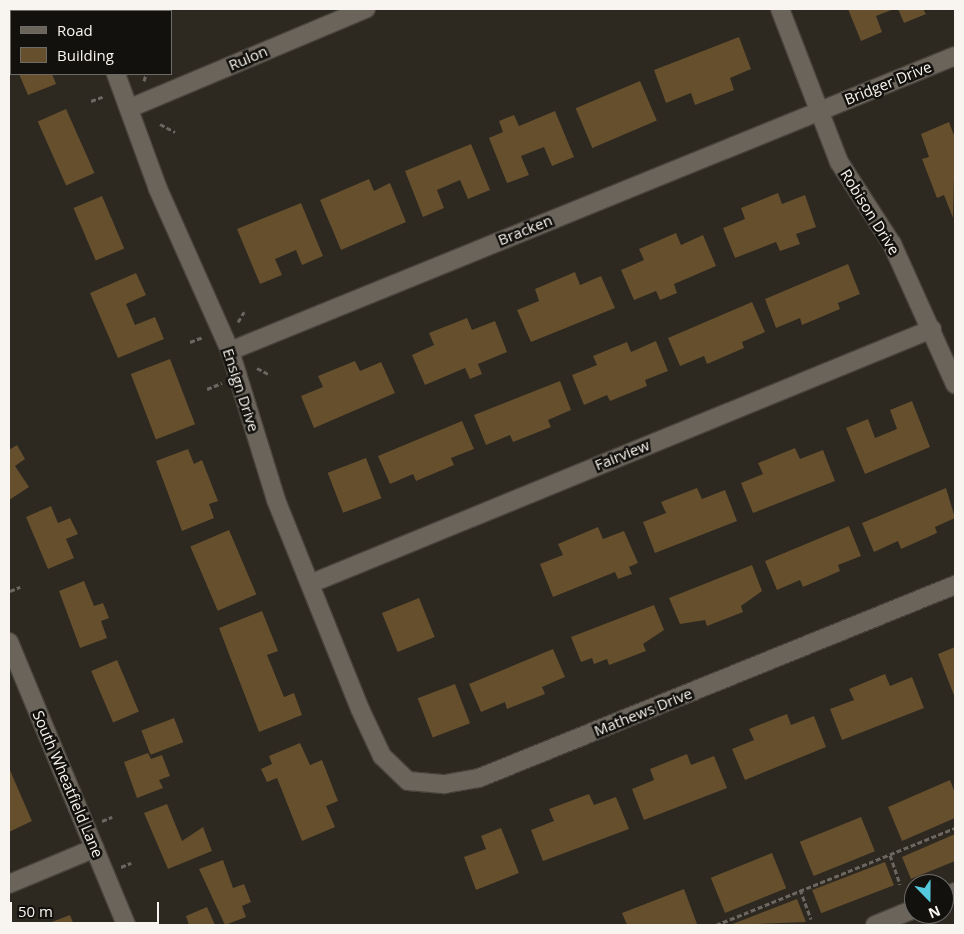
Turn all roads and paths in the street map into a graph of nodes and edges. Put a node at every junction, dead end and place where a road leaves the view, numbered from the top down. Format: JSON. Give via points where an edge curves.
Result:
{"nodes":[{"id":1,"x":366,"y":9,"type":"edge"},
{"id":2,"x":780,"y":9,"type":"edge"},
{"id":3,"x":955,"y":56,"type":"edge"},
{"id":4,"x":116,"y":75,"type":"edge"},
{"id":5,"x":146,"y":75,"type":"edge"},
{"id":6,"x":144,"y":81,"type":"dead end"},
{"id":7,"x":106,"y":96,"type":"dead end"},
{"id":8,"x":91,"y":102,"type":"dead end"},
{"id":9,"x":130,"y":108,"type":"junction"},
{"id":10,"x":821,"y":110,"type":"junction"},
{"id":11,"x":160,"y":124,"type":"dead end"},
{"id":12,"x":175,"y":132,"type":"dead end"},
{"id":13,"x":244,"y":312,"type":"dead end"},
{"id":14,"x":237,"y":323,"type":"dead end"},
{"id":15,"x":932,"y":329,"type":"junction"},
{"id":16,"x":203,"y":337,"type":"dead end"},
{"id":17,"x":190,"y":342,"type":"dead end"},
{"id":18,"x":230,"y":351,"type":"junction"},
{"id":19,"x":257,"y":368,"type":"dead end"},
{"id":20,"x":270,"y":375,"type":"dead end"},
{"id":21,"x":222,"y":382,"type":"dead end"},
{"id":22,"x":955,"y":384,"type":"edge"},
{"id":23,"x":207,"y":388,"type":"dead end"},
{"id":24,"x":312,"y":583,"type":"junction"},
{"id":25,"x":955,"y":586,"type":"edge"},
{"id":26,"x":20,"y":587,"type":"dead end"},
{"id":27,"x":10,"y":591,"type":"edge"},
{"id":28,"x":9,"y":642,"type":"edge"},
{"id":29,"x":360,"y":708,"type":"joint"},
{"id":30,"x":112,"y":817,"type":"dead end"},
{"id":31,"x":102,"y":821,"type":"dead end"},
{"id":32,"x":955,"y":828,"type":"edge"},
{"id":33,"x":95,"y":848,"type":"junction"},
{"id":34,"x":890,"y":855,"type":"junction"},
{"id":35,"x":131,"y":862,"type":"dead end"},
{"id":36,"x":120,"y":867,"type":"dead end"},
{"id":37,"x":9,"y":884,"type":"edge"},
{"id":38,"x":900,"y":884,"type":"dead end"},
{"id":39,"x":800,"y":889,"type":"junction"},
{"id":40,"x":904,"y":913,"type":"edge"},
{"id":41,"x":811,"y":919,"type":"dead end"},
{"id":42,"x":126,"y":925,"type":"edge"},
{"id":43,"x":716,"y":925,"type":"edge"},
{"id":44,"x":875,"y":925,"type":"edge"}],
"edges":[{"from":1,"to":9,"type":"street","name":"Rulon"},
{"from":2,"to":10,"type":"street","name":"Robison Drive"},
{"from":3,"to":10,"type":"street","name":"Bridger Drive"},
{"from":4,"to":9,"type":"street","name":"Ensign Drive"},
{"from":5,"to":6,"type":"path"},
{"from":7,"to":8,"type":"path"},
{"from":9,"to":18,"type":"street","name":"Ensign Drive","via":[[162,198]]},
{"from":10,"to":15,"type":"street","name":"Robison Drive","via":[[838,162],[892,244]]},
{"from":10,"to":18,"type":"street","name":"Bracken"},
{"from":11,"to":12,"type":"path"},
{"from":13,"to":14,"type":"path"},
{"from":15,"to":22,"type":"street","name":"Robison Drive"},
{"from":15,"to":24,"type":"street","name":"Fairview"},
{"from":16,"to":17,"type":"path"},
{"from":18,"to":24,"type":"street","name":"Ensign Drive","via":[[276,500]]},
{"from":19,"to":20,"type":"path"},
{"from":21,"to":23,"type":"path"},
{"from":24,"to":29,"type":"street","name":"Ensign Drive"},
{"from":25,"to":29,"type":"street","name":"Mathews Drive","via":[[479,778],[445,784],[408,781],[382,756]]},
{"from":26,"to":27,"type":"path"},
{"from":28,"to":33,"type":"street","name":"South Wheatfield Lane"},
{"from":30,"to":31,"type":"path"},
{"from":32,"to":34,"type":"path"},
{"from":33,"to":37,"type":"street"},
{"from":33,"to":42,"type":"street","name":"South Wheatfield Lane"},
{"from":34,"to":38,"type":"path"},
{"from":34,"to":39,"type":"path"},
{"from":35,"to":36,"type":"path"},
{"from":39,"to":41,"type":"path"},
{"from":39,"to":43,"type":"path"},
{"from":40,"to":44,"type":"street"}]}
